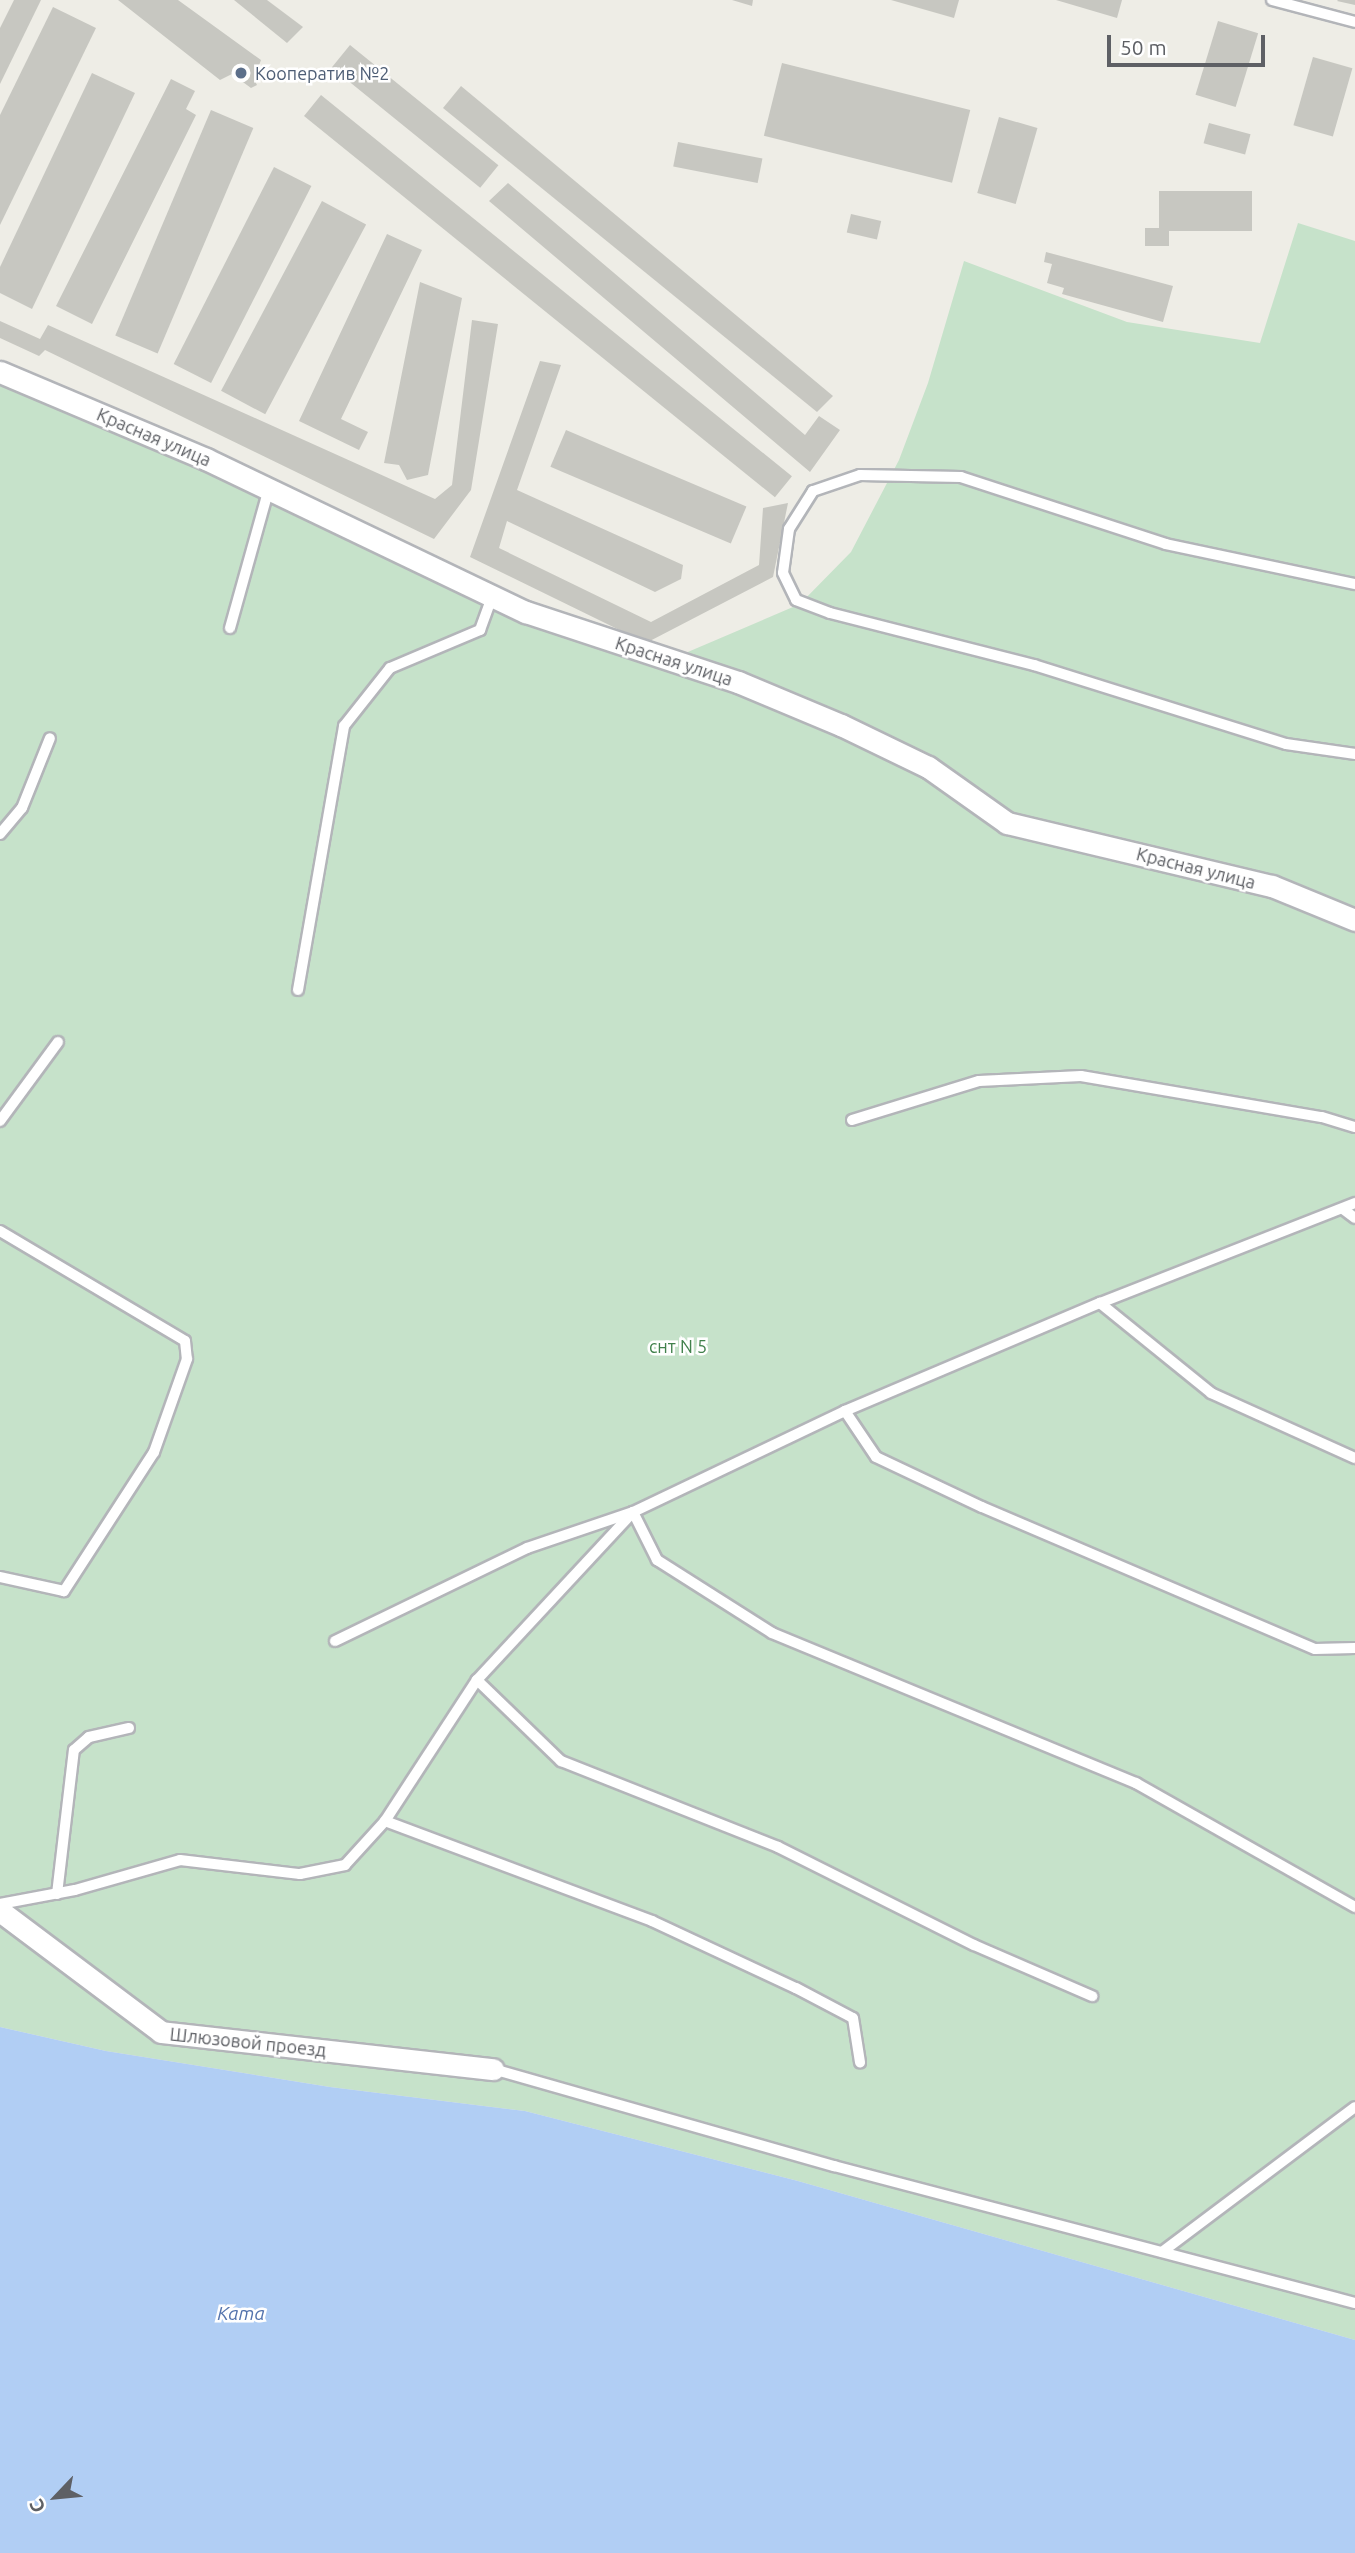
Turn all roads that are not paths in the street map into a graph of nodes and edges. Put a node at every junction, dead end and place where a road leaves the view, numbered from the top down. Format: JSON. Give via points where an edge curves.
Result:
{"nodes":[{"id":1,"x":1272,"y":0,"type":"edge"},
{"id":2,"x":1355,"y":22,"type":"edge"},
{"id":3,"x":0,"y":372,"type":"edge"},
{"id":4,"x":269,"y":488,"type":"junction"},
{"id":5,"x":1355,"y":584,"type":"edge"},
{"id":6,"x":494,"y":594,"type":"junction"},
{"id":7,"x":230,"y":628,"type":"dead end"},
{"id":8,"x":50,"y":738,"type":"dead end"},
{"id":9,"x":1355,"y":754,"type":"edge"},
{"id":10,"x":0,"y":834,"type":"edge"},
{"id":11,"x":1355,"y":919,"type":"edge"},
{"id":12,"x":298,"y":990,"type":"dead end"},
{"id":13,"x":58,"y":1042,"type":"dead end"},
{"id":14,"x":852,"y":1120,"type":"dead end"},
{"id":15,"x":0,"y":1121,"type":"edge"},
{"id":16,"x":1355,"y":1127,"type":"edge"},
{"id":17,"x":1355,"y":1203,"type":"edge"},
{"id":18,"x":1343,"y":1209,"type":"junction"},
{"id":19,"x":1355,"y":1218,"type":"edge"},
{"id":20,"x":0,"y":1231,"type":"edge"},
{"id":21,"x":1100,"y":1303,"type":"junction"},
{"id":22,"x":845,"y":1411,"type":"junction"},
{"id":23,"x":1355,"y":1458,"type":"edge"},
{"id":24,"x":633,"y":1512,"type":"junction"},
{"id":25,"x":0,"y":1577,"type":"edge"},
{"id":26,"x":335,"y":1641,"type":"dead end"},
{"id":27,"x":1355,"y":1648,"type":"edge"},
{"id":28,"x":477,"y":1680,"type":"junction"},
{"id":29,"x":129,"y":1728,"type":"dead end"},
{"id":30,"x":385,"y":1822,"type":"junction"},
{"id":31,"x":57,"y":1894,"type":"junction"},
{"id":32,"x":0,"y":1904,"type":"edge"},
{"id":33,"x":1355,"y":1907,"type":"edge"},
{"id":34,"x":0,"y":1911,"type":"edge"},
{"id":35,"x":1092,"y":1996,"type":"dead end"},
{"id":36,"x":860,"y":2062,"type":"dead end"},
{"id":37,"x":493,"y":2068,"type":"joint"},
{"id":38,"x":1355,"y":2107,"type":"edge"},
{"id":39,"x":1162,"y":2252,"type":"junction"},
{"id":40,"x":1355,"y":2303,"type":"edge"}],
"edges":[{"from":1,"to":2,"type":"lane"},
{"from":3,"to":4,"type":"street","name":"Красная улица"},
{"from":4,"to":6,"type":"street","name":"Красная улица"},
{"from":4,"to":7,"type":"lane"},
{"from":5,"to":9,"type":"lane","via":[[1166,544],[961,477],[936,476],[860,475],[813,491],[789,529],[783,573],[796,600],[830,613],[1034,665],[1286,744]]},
{"from":6,"to":11,"type":"street","name":"Красная улица","via":[[526,612],[738,682],[841,725],[928,767],[1007,823],[1272,886]]},
{"from":6,"to":12,"type":"lane","via":[[480,630],[390,668],[344,726]]},
{"from":8,"to":10,"type":"lane","via":[[22,808]]},
{"from":13,"to":15,"type":"lane"},
{"from":14,"to":16,"type":"lane","via":[[979,1081],[1081,1076],[1322,1116]]},
{"from":17,"to":18,"type":"lane"},
{"from":18,"to":19,"type":"lane"},
{"from":18,"to":21,"type":"lane"},
{"from":20,"to":25,"type":"lane","via":[[186,1341],[187,1359],[154,1452],[64,1591]]},
{"from":21,"to":22,"type":"lane"},
{"from":21,"to":23,"type":"lane","via":[[1211,1392]]},
{"from":22,"to":24,"type":"lane"},
{"from":22,"to":27,"type":"lane","via":[[876,1457],[970,1501],[1315,1649]]},
{"from":24,"to":26,"type":"lane","via":[[527,1548]]},
{"from":24,"to":28,"type":"lane"},
{"from":24,"to":33,"type":"lane","via":[[657,1560],[772,1633],[1136,1783]]},
{"from":28,"to":30,"type":"lane"},
{"from":28,"to":35,"type":"lane","via":[[561,1761],[778,1847],[974,1945]]},
{"from":29,"to":31,"type":"lane","via":[[89,1737],[74,1750]]},
{"from":30,"to":31,"type":"lane","via":[[345,1865],[312,1872],[180,1860]]},
{"from":30,"to":36,"type":"lane","via":[[652,1922],[796,1988],[853,2018]]},
{"from":31,"to":32,"type":"lane"},
{"from":34,"to":37,"type":"street","name":"Шлюзовой проезд","via":[[161,2032]]},
{"from":37,"to":39,"type":"lane","via":[[834,2166]]},
{"from":38,"to":39,"type":"lane"},
{"from":39,"to":40,"type":"lane"}]}
